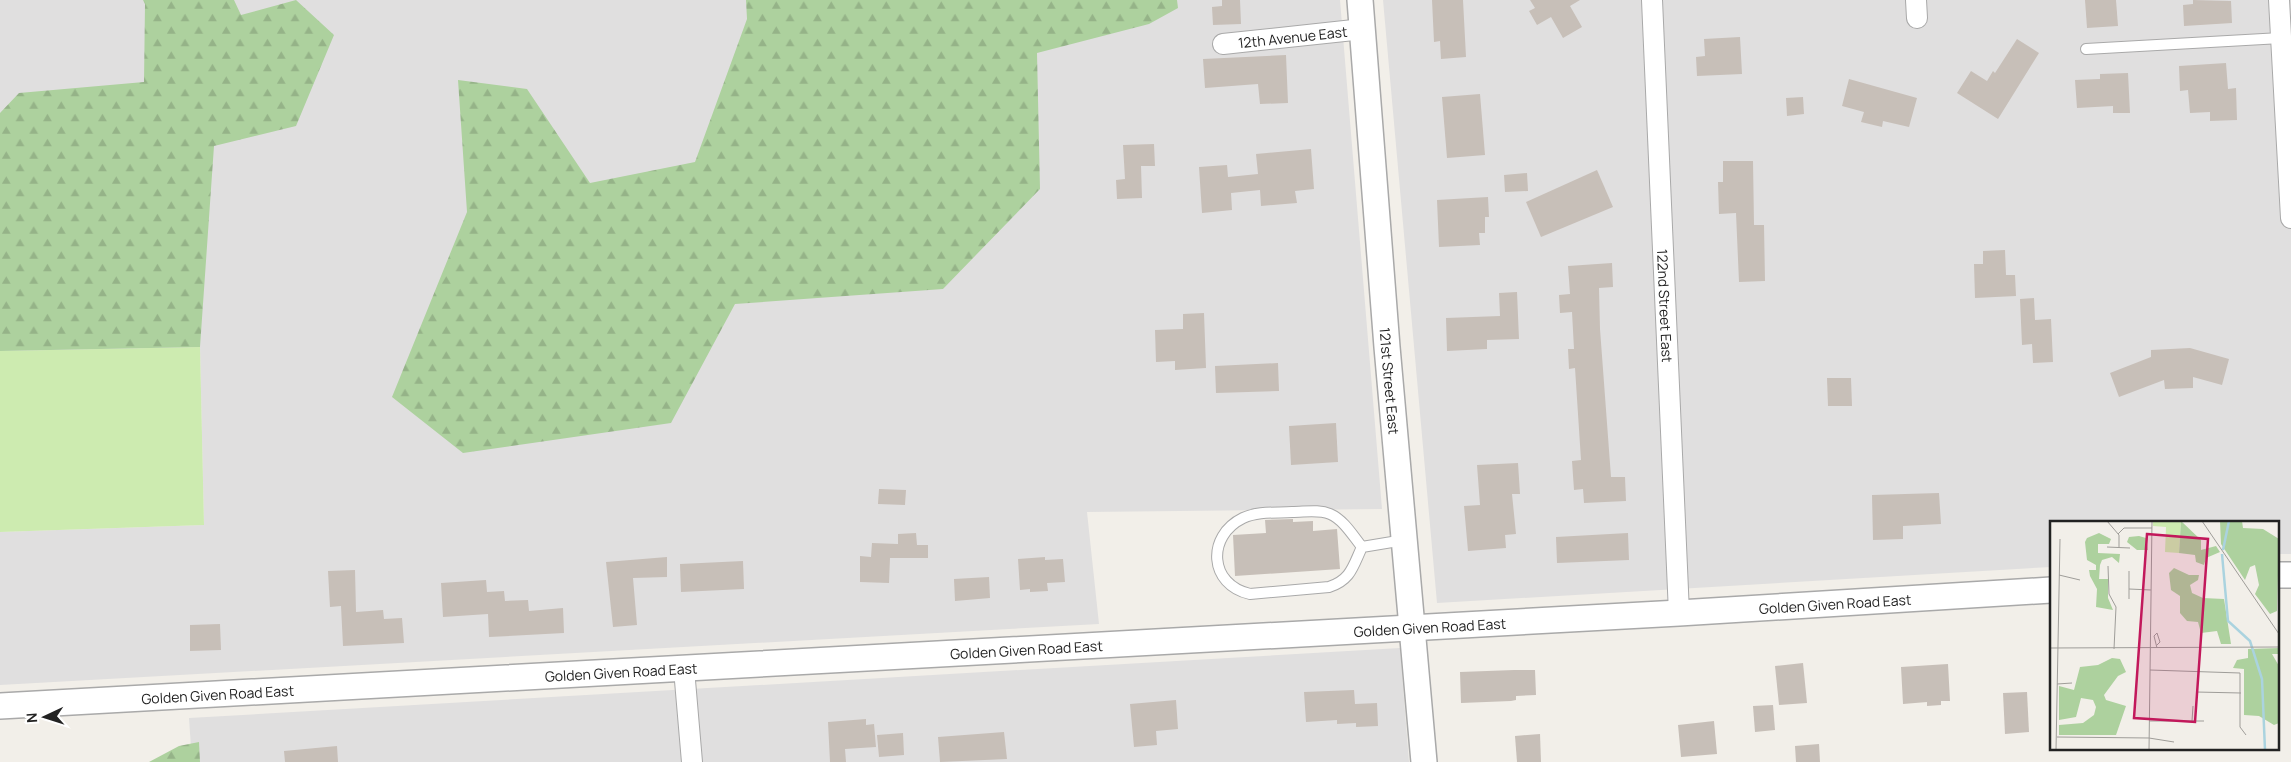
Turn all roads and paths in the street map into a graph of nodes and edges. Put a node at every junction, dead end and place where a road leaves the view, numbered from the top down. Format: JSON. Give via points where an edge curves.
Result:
{"nodes":[{"id":1,"x":1360,"y":0,"type":"edge"},
{"id":2,"x":1652,"y":0,"type":"edge"},
{"id":3,"x":2279,"y":0,"type":"edge"},
{"id":4,"x":1363,"y":29,"type":"junction"},
{"id":5,"x":2281,"y":38,"type":"junction"},
{"id":6,"x":1223,"y":44,"type":"dead end"},
{"id":7,"x":2086,"y":49,"type":"dead end"},
{"id":8,"x":2291,"y":218,"type":"edge"},
{"id":9,"x":1405,"y":540,"type":"junction"},
{"id":10,"x":1362,"y":547,"type":"junction"},
{"id":11,"x":2291,"y":575,"type":"edge"},
{"id":12,"x":2278,"y":576,"type":"edge"},
{"id":13,"x":2050,"y":590,"type":"edge"},
{"id":14,"x":1679,"y":613,"type":"junction"},
{"id":15,"x":1412,"y":627,"type":"junction"},
{"id":16,"x":684,"y":668,"type":"junction"},
{"id":17,"x":0,"y":706,"type":"edge"},
{"id":18,"x":692,"y":762,"type":"edge"},
{"id":19,"x":1424,"y":762,"type":"edge"}],
"edges":[{"from":1,"to":4,"type":"street","name":"121st Street East"},
{"from":2,"to":14,"type":"street","name":"122nd Street East"},
{"from":3,"to":5,"type":"street"},
{"from":4,"to":6,"type":"street","name":"12th Avenue East"},
{"from":4,"to":9,"type":"street","name":"121st Street East"},
{"from":5,"to":7,"type":"lane"},
{"from":5,"to":8,"type":"street"},
{"from":9,"to":10,"type":"lane"},
{"from":9,"to":15,"type":"street","name":"121st Street East"},
{"from":10,"to":10,"type":"lane","via":[[1342,583],[1250,594],[1239,591],[1225,580],[1217,553],[1220,539],[1230,526],[1244,518],[1257,514],[1310,511],[1332,514],[1343,522]]},
{"from":11,"to":12,"type":"street"},
{"from":13,"to":14,"type":"street","name":"Golden Given Road East"},
{"from":14,"to":15,"type":"street","name":"Golden Given Road East"},
{"from":15,"to":16,"type":"street","name":"Golden Given Road East"},
{"from":15,"to":19,"type":"street","name":"121st Street East"},
{"from":16,"to":17,"type":"street","name":"Golden Given Road East"},
{"from":16,"to":18,"type":"street"}]}
